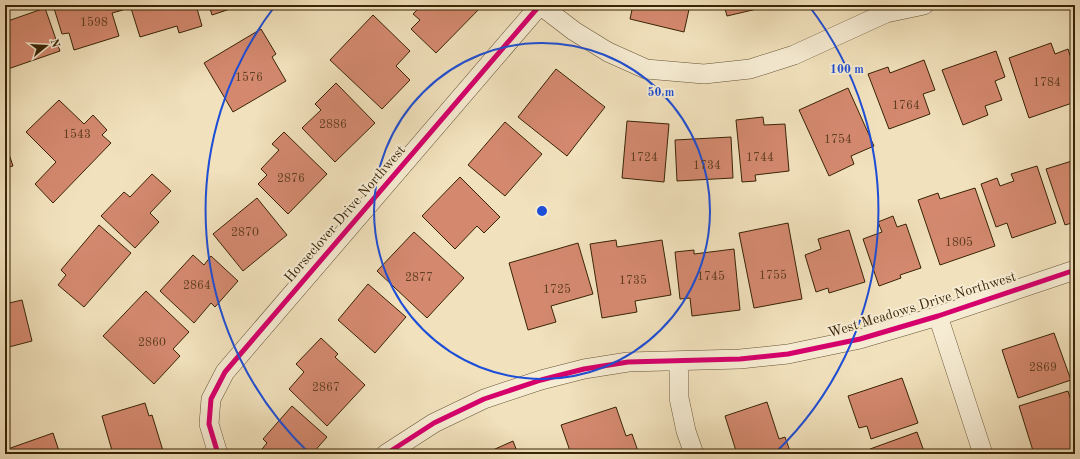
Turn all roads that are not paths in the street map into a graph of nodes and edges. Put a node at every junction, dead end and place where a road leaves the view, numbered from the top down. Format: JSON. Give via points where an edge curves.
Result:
{"nodes":[{"id":1,"x":540,"y":5,"type":"edge"},
{"id":2,"x":924,"y":5,"type":"edge"},
{"id":3,"x":1075,"y":270,"type":"edge"},
{"id":4,"x":938,"y":316,"type":"junction"},
{"id":5,"x":679,"y":361,"type":"junction"},
{"id":6,"x":218,"y":454,"type":"edge"},
{"id":7,"x":386,"y":454,"type":"edge"},
{"id":8,"x":694,"y":454,"type":"edge"},
{"id":9,"x":983,"y":454,"type":"edge"}],
"edges":[{"from":1,"to":2,"type":"street","via":[[574,31],[608,52],[646,69],[704,74],[750,69],[794,55],[886,13]]},
{"from":1,"to":6,"type":"street","name":"Horseclover Drive Northwest","via":[[225,372],[211,399],[209,418]]},
{"from":3,"to":4,"type":"street","name":"West Meadows Drive Northwest"},
{"from":4,"to":5,"type":"street","name":"West Meadows Drive Northwest","via":[[860,339],[788,354]]},
{"from":4,"to":9,"type":"street"},
{"from":5,"to":7,"type":"street","name":"West Meadows Drive Northwest","via":[[628,362],[584,369],[541,380],[484,399],[434,423]]},
{"from":5,"to":8,"type":"street","via":[[679,398],[686,432]]}]}
